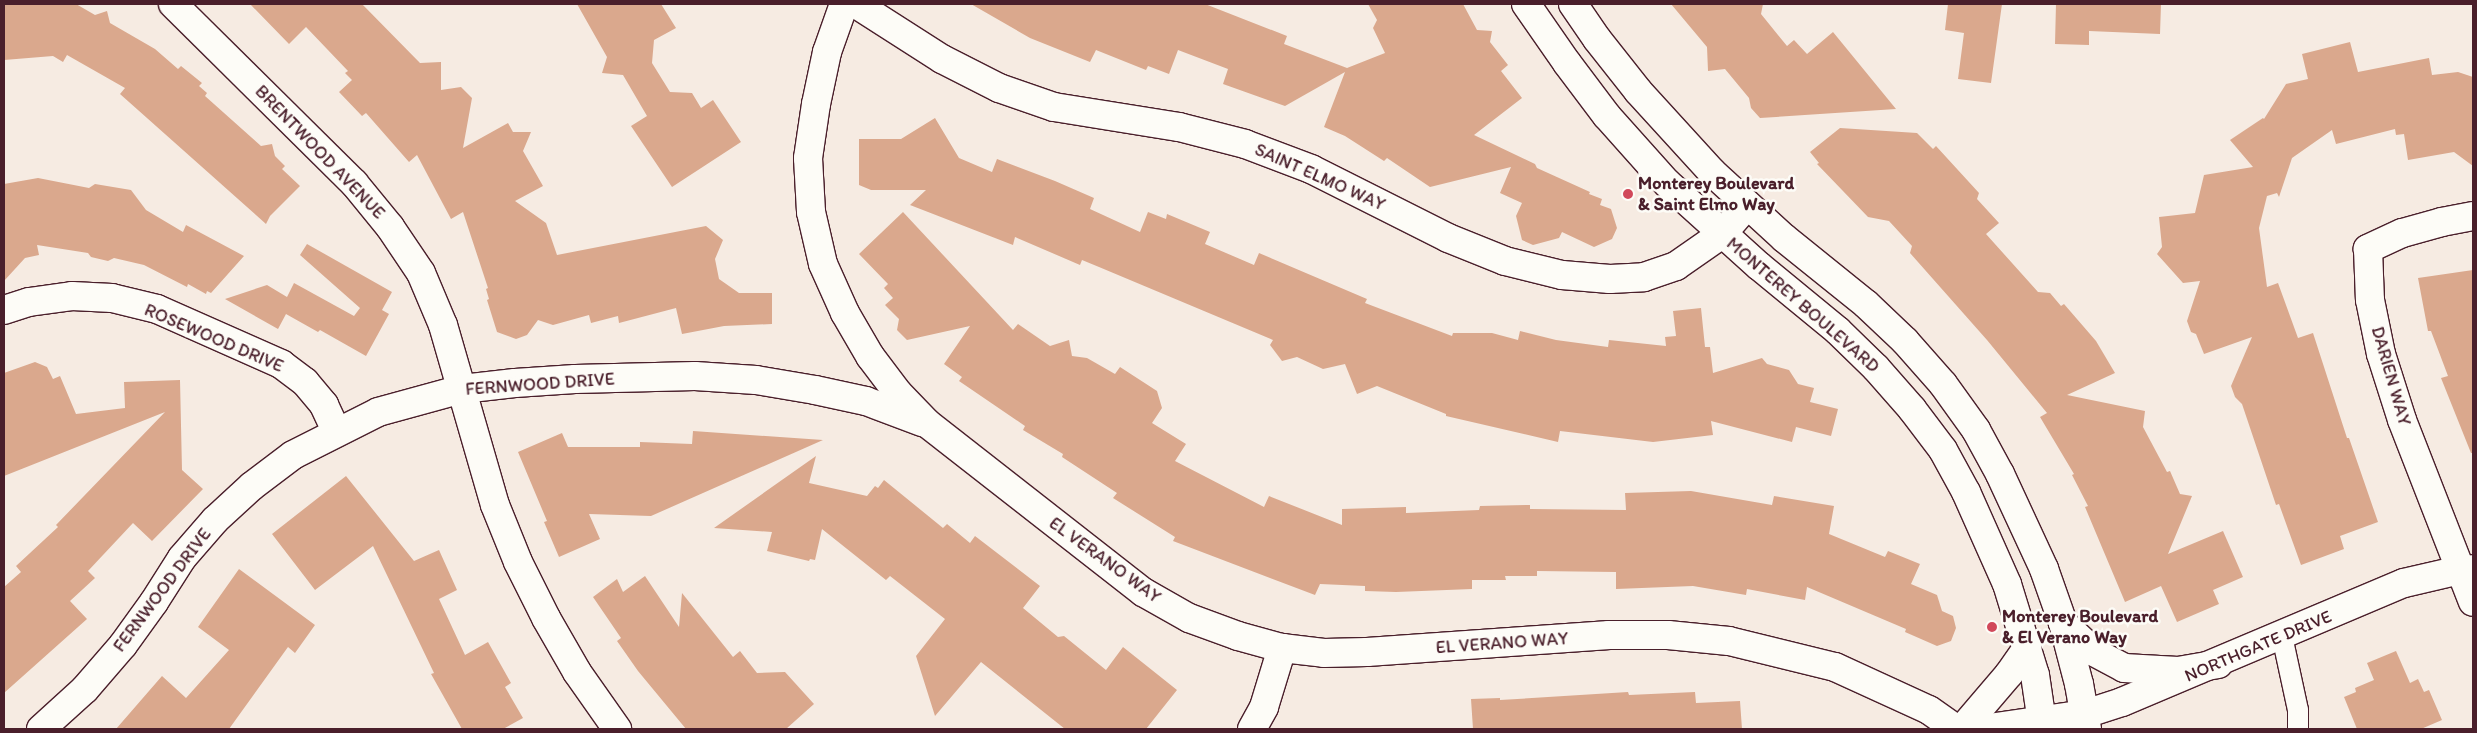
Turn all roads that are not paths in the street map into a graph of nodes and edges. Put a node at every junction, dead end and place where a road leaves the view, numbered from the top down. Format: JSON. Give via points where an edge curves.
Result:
{"nodes":[{"id":1,"x":173,"y":4,"type":"edge"},
{"id":2,"x":844,"y":4,"type":"edge"},
{"id":3,"x":856,"y":4,"type":"edge"},
{"id":4,"x":1526,"y":4,"type":"edge"},
{"id":5,"x":1573,"y":4,"type":"edge"},
{"id":6,"x":1747,"y":205,"type":"junction"},
{"id":7,"x":2473,"y":216,"type":"edge"},
{"id":8,"x":1722,"y":234,"type":"junction"},
{"id":9,"x":4,"y":310,"type":"edge"},
{"id":10,"x":462,"y":389,"type":"junction"},
{"id":11,"x":928,"y":424,"type":"junction"},
{"id":12,"x":336,"y":431,"type":"junction"},
{"id":13,"x":2466,"y":569,"type":"edge"},
{"id":14,"x":2473,"y":602,"type":"edge"},
{"id":15,"x":2063,"y":623,"type":"junction"},
{"id":16,"x":2282,"y":636,"type":"junction"},
{"id":17,"x":1282,"y":648,"type":"junction"},
{"id":18,"x":2027,"y":648,"type":"junction"},
{"id":19,"x":2218,"y":664,"type":"junction"},
{"id":20,"x":2086,"y":721,"type":"edge"},
{"id":21,"x":2043,"y":724,"type":"edge"},
{"id":22,"x":41,"y":729,"type":"edge"},
{"id":23,"x":617,"y":729,"type":"edge"},
{"id":24,"x":1252,"y":729,"type":"edge"},
{"id":25,"x":1956,"y":729,"type":"edge"},
{"id":26,"x":1962,"y":729,"type":"edge"},
{"id":27,"x":1982,"y":729,"type":"edge"},
{"id":28,"x":2298,"y":729,"type":"edge"}],
"edges":[{"from":1,"to":10,"type":"street","name":"BRENTWOOD AVENUE","via":[[354,183],[390,227],[420,273],[444,325]]},
{"from":2,"to":11,"type":"street","name":"EL VERANO WAY","via":[[827,52],[816,104],[808,158],[811,212],[823,264],[845,313],[870,356],[898,393]]},
{"from":3,"to":8,"type":"street","name":"SAINT ELMO WAY","via":[[942,59],[999,88],[1054,107],[1179,127],[1244,144],[1311,169],[1448,238],[1505,261],[1562,275],[1610,279],[1644,277],[1676,266]]},
{"from":4,"to":8,"type":"street","name":"MONTEREY BOULEVARD","via":[[1607,116],[1667,183]]},
{"from":5,"to":6,"type":"street","via":[[1644,98],[1690,150]]},
{"from":6,"to":8,"type":"street","name":"SAINT ELMO WAY"},
{"from":6,"to":15,"type":"street","via":[[1866,304],[1906,341],[1943,384],[1976,430],[2016,506]]},
{"from":7,"to":13,"type":"street","name":"DARIEN WAY","via":[[2402,233],[2368,249],[2370,300],[2381,354],[2402,420]]},
{"from":8,"to":18,"type":"street","name":"MONTEREY BOULEVARD","via":[[1838,331],[1876,368],[1943,450],[1977,515],[2006,584]]},
{"from":9,"to":12,"type":"street","name":"ROSEWOOD DRIVE","via":[[29,302],[72,296],[112,298],[157,310],[281,364],[312,389],[324,404]]},
{"from":10,"to":11,"type":"street","name":"FERNWOOD DRIVE","via":[[575,379],[695,376],[756,380],[866,401]]},
{"from":10,"to":12,"type":"street","name":"FERNWOOD DRIVE","via":[[378,412]]},
{"from":10,"to":23,"type":"street","name":"BRENTWOOD AVENUE","via":[[495,505],[518,562],[576,672]]},
{"from":11,"to":17,"type":"street","name":"EL VERANO WAY","via":[[1143,592],[1189,618]]},
{"from":12,"to":22,"type":"street","name":"FERNWOOD DRIVE","via":[[293,455],[215,520],[182,558],[123,645],[85,689]]},
{"from":13,"to":14,"type":"street","name":"DARIEN WAY"},
{"from":13,"to":16,"type":"street","name":"NORTHGATE DRIVE","via":[[2404,583]]},
{"from":15,"to":19,"type":"street","via":[[2094,652],[2124,668],[2178,671]]},
{"from":15,"to":20,"type":"street"},
{"from":16,"to":19,"type":"street","name":"NORTHGATE DRIVE"},
{"from":16,"to":28,"type":"lane","via":[[2298,710]]},
{"from":17,"to":24,"type":"street","via":[[1264,707]]},
{"from":17,"to":25,"type":"street","name":"EL VERANO WAY","via":[[1324,653],[1367,652],[1608,635],[1668,635],[1729,641],[1835,668],[1929,710]]},
{"from":18,"to":21,"type":"street","name":"MONTEREY BOULEVARD"},
{"from":18,"to":26,"type":"street"},
{"from":19,"to":20,"type":"street","name":"NORTHGATE DRIVE"},
{"from":20,"to":21,"type":"street","name":"NORTHGATE DRIVE"},
{"from":21,"to":27,"type":"street"}]}
